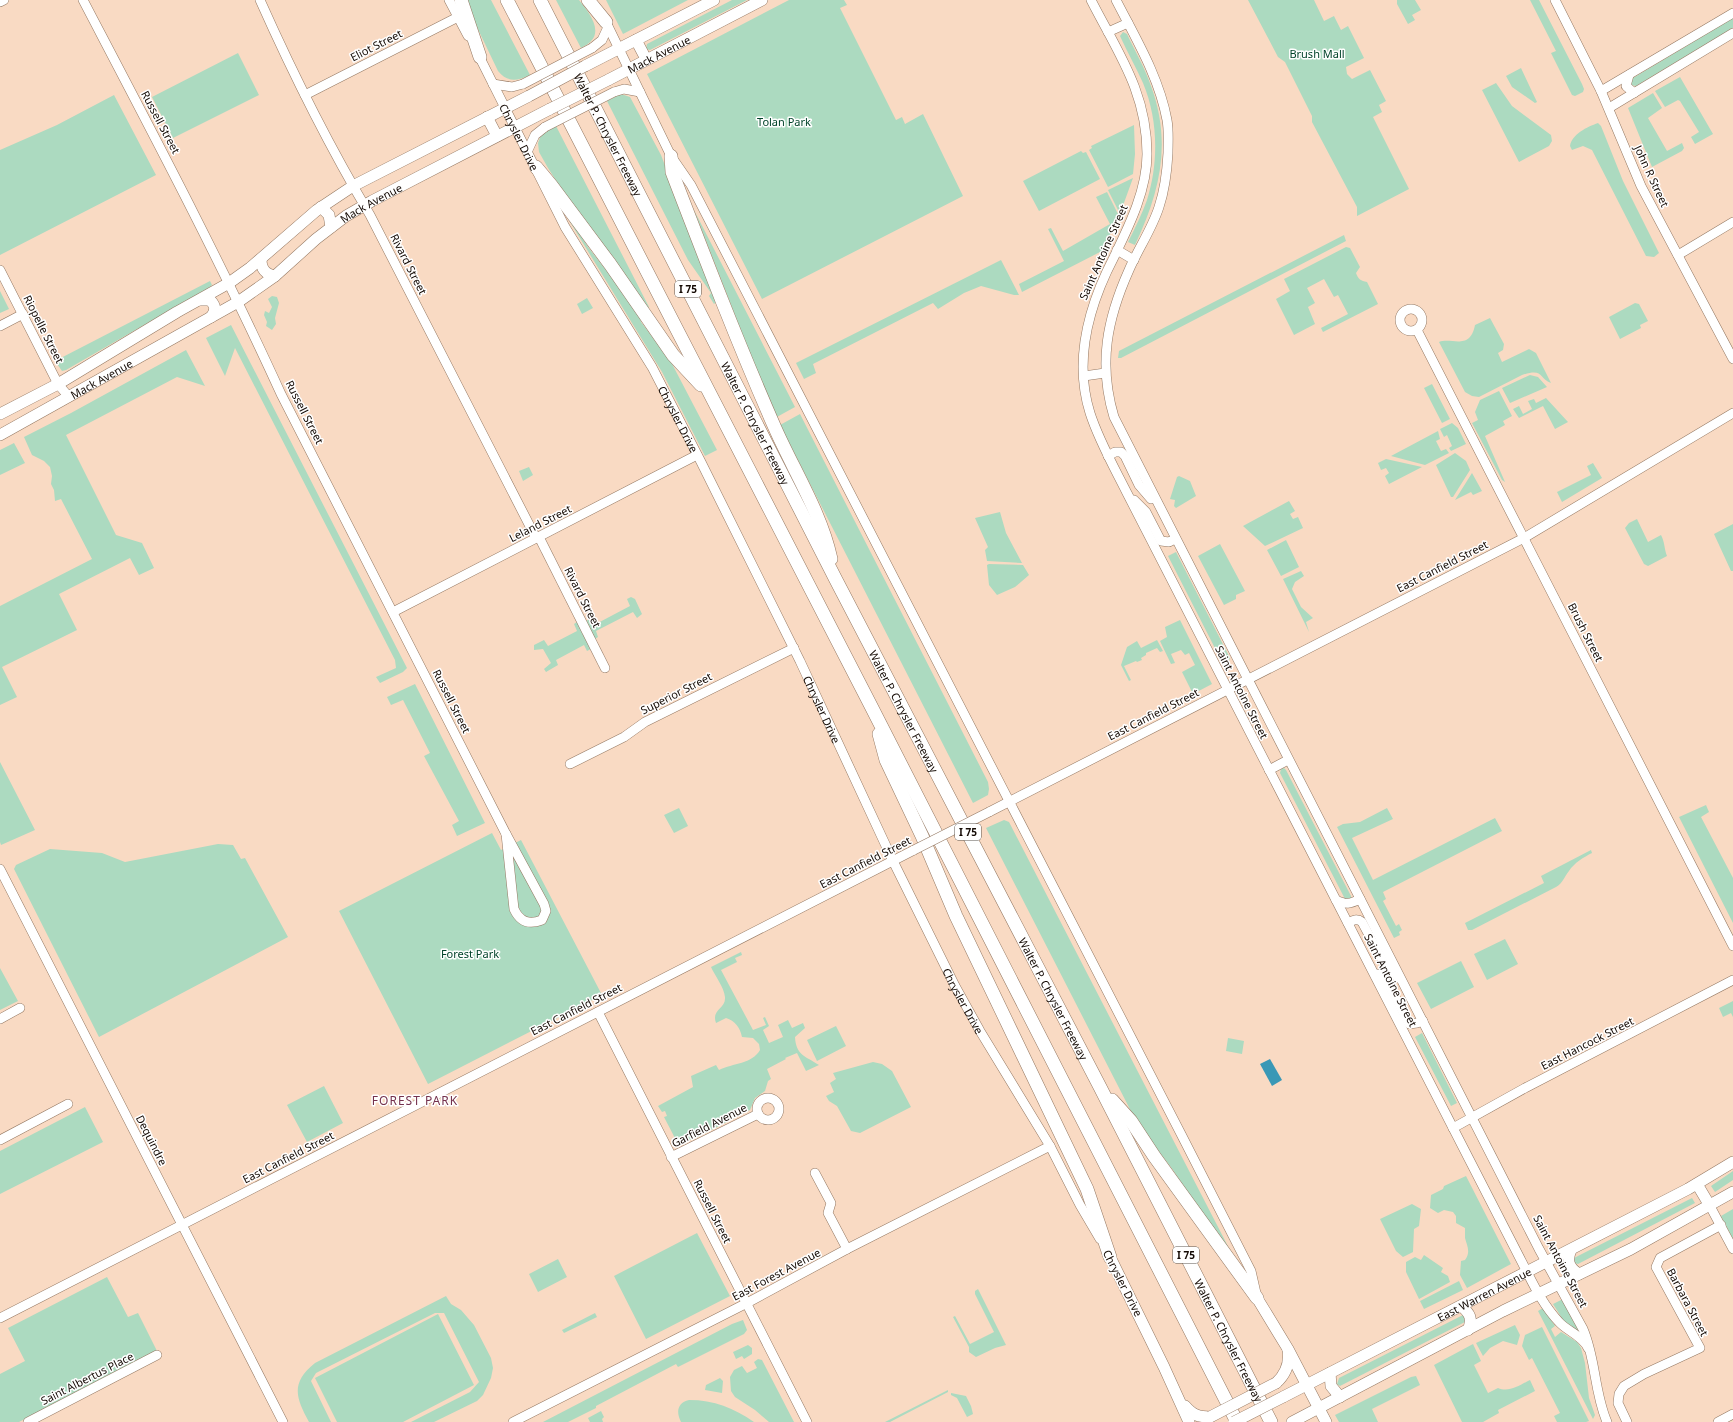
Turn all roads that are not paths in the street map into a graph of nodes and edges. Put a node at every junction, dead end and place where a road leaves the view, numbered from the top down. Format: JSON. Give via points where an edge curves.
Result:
{"nodes":[{"id":1,"x":4,"y":0,"type":"edge"},
{"id":2,"x":83,"y":0,"type":"edge"},
{"id":3,"x":260,"y":0,"type":"edge"},
{"id":4,"x":449,"y":0,"type":"edge"},
{"id":5,"x":461,"y":0,"type":"edge"},
{"id":6,"x":507,"y":0,"type":"edge"},
{"id":7,"x":540,"y":0,"type":"edge"},
{"id":8,"x":588,"y":0,"type":"edge"},
{"id":9,"x":595,"y":0,"type":"edge"},
{"id":10,"x":714,"y":0,"type":"edge"},
{"id":11,"x":762,"y":0,"type":"edge"},
{"id":12,"x":1092,"y":0,"type":"edge"},
{"id":13,"x":1116,"y":0,"type":"edge"},
{"id":14,"x":1555,"y":0,"type":"edge"},
{"id":15,"x":0,"y":2,"type":"edge"},
{"id":16,"x":1733,"y":13,"type":"edge"},
{"id":17,"x":458,"y":17,"type":"junction"},
{"id":18,"x":1128,"y":23,"type":"junction"},
{"id":19,"x":607,"y":24,"type":"junction"},
{"id":20,"x":1108,"y":32,"type":"junction"},
{"id":21,"x":1733,"y":33,"type":"edge"},
{"id":22,"x":636,"y":40,"type":"junction"},
{"id":23,"x":619,"y":49,"type":"junction"},
{"id":24,"x":480,"y":57,"type":"junction"},
{"id":25,"x":646,"y":59,"type":"junction"},
{"id":26,"x":629,"y":68,"type":"junction"},
{"id":27,"x":1629,"y":75,"type":"junction"},
{"id":28,"x":493,"y":84,"type":"junction"},
{"id":29,"x":1601,"y":91,"type":"junction"},
{"id":30,"x":640,"y":92,"type":"junction"},
{"id":31,"x":1634,"y":92,"type":"junction"},
{"id":32,"x":305,"y":95,"type":"junction"},
{"id":33,"x":506,"y":108,"type":"junction"},
{"id":34,"x":1609,"y":108,"type":"junction"},
{"id":35,"x":487,"y":117,"type":"junction"},
{"id":36,"x":516,"y":127,"type":"junction"},
{"id":37,"x":497,"y":136,"type":"junction"},
{"id":38,"x":528,"y":150,"type":"junction"},
{"id":39,"x":671,"y":156,"type":"junction"},
{"id":40,"x":536,"y":167,"type":"junction"},
{"id":41,"x":353,"y":186,"type":"junction"},
{"id":42,"x":364,"y":205,"type":"junction"},
{"id":43,"x":321,"y":207,"type":"junction"},
{"id":44,"x":1733,"y":222,"type":"edge"},
{"id":45,"x":330,"y":227,"type":"junction"},
{"id":46,"x":1117,"y":250,"type":"junction"},
{"id":47,"x":1678,"y":255,"type":"junction"},
{"id":48,"x":261,"y":259,"type":"junction"},
{"id":49,"x":1134,"y":260,"type":"junction"},
{"id":50,"x":0,"y":270,"type":"edge"},
{"id":51,"x":275,"y":276,"type":"junction"},
{"id":52,"x":229,"y":283,"type":"junction"},
{"id":53,"x":200,"y":300,"type":"junction"},
{"id":54,"x":238,"y":302,"type":"junction"},
{"id":55,"x":23,"y":314,"type":"junction"},
{"id":56,"x":211,"y":317,"type":"junction"},
{"id":57,"x":0,"y":326,"type":"edge"},
{"id":58,"x":1417,"y":330,"type":"dead end"},
{"id":59,"x":1733,"y":359,"type":"edge"},
{"id":60,"x":1105,"y":373,"type":"junction"},
{"id":61,"x":1084,"y":376,"type":"junction"},
{"id":62,"x":58,"y":384,"type":"junction"},
{"id":63,"x":69,"y":397,"type":"junction"},
{"id":64,"x":712,"y":397,"type":"junction"},
{"id":65,"x":1733,"y":412,"type":"edge"},
{"id":66,"x":0,"y":414,"type":"edge"},
{"id":67,"x":0,"y":436,"type":"edge"},
{"id":68,"x":697,"y":455,"type":"junction"},
{"id":69,"x":1108,"y":456,"type":"junction"},
{"id":70,"x":1127,"y":493,"type":"junction"},
{"id":71,"x":1160,"y":509,"type":"junction"},
{"id":72,"x":538,"y":538,"type":"junction"},
{"id":73,"x":1524,"y":538,"type":"junction"},
{"id":74,"x":1175,"y":539,"type":"junction"},
{"id":75,"x":835,"y":578,"type":"junction"},
{"id":76,"x":393,"y":612,"type":"junction"},
{"id":77,"x":794,"y":648,"type":"junction"},
{"id":78,"x":605,"y":668,"type":"dead end"},
{"id":79,"x":1247,"y":680,"type":"junction"},
{"id":80,"x":1228,"y":690,"type":"junction"},
{"id":81,"x":871,"y":706,"type":"junction"},
{"id":82,"x":1288,"y":760,"type":"junction"},
{"id":83,"x":570,"y":764,"type":"dead end"},
{"id":84,"x":1269,"y":770,"type":"junction"},
{"id":85,"x":1009,"y":802,"type":"junction"},
{"id":86,"x":506,"y":834,"type":"junction"},
{"id":87,"x":893,"y":861,"type":"junction"},
{"id":88,"x":0,"y":869,"type":"edge"},
{"id":89,"x":1360,"y":899,"type":"junction"},
{"id":90,"x":1336,"y":900,"type":"junction"},
{"id":91,"x":1348,"y":923,"type":"junction"},
{"id":92,"x":1733,"y":946,"type":"edge"},
{"id":93,"x":1369,"y":964,"type":"junction"},
{"id":94,"x":1733,"y":980,"type":"edge"},
{"id":95,"x":1403,"y":983,"type":"junction"},
{"id":96,"x":20,"y":1008,"type":"dead end"},
{"id":97,"x":598,"y":1012,"type":"junction"},
{"id":98,"x":0,"y":1019,"type":"edge"},
{"id":99,"x":1423,"y":1021,"type":"junction"},
{"id":100,"x":1100,"y":1087,"type":"junction"},
{"id":101,"x":68,"y":1104,"type":"dead end"},
{"id":102,"x":758,"y":1114,"type":"dead end"},
{"id":103,"x":1472,"y":1117,"type":"junction"},
{"id":104,"x":1453,"y":1128,"type":"junction"},
{"id":105,"x":0,"y":1140,"type":"edge"},
{"id":106,"x":1050,"y":1146,"type":"junction"},
{"id":107,"x":671,"y":1157,"type":"junction"},
{"id":108,"x":1733,"y":1162,"type":"edge"},
{"id":109,"x":815,"y":1173,"type":"dead end"},
{"id":110,"x":1697,"y":1184,"type":"junction"},
{"id":111,"x":1733,"y":1192,"type":"edge"},
{"id":112,"x":1710,"y":1206,"type":"junction"},
{"id":113,"x":183,"y":1225,"type":"junction"},
{"id":114,"x":1721,"y":1225,"type":"junction"},
{"id":115,"x":847,"y":1249,"type":"junction"},
{"id":116,"x":1733,"y":1249,"type":"edge"},
{"id":117,"x":1571,"y":1250,"type":"junction"},
{"id":118,"x":1110,"y":1257,"type":"junction"},
{"id":119,"x":1546,"y":1262,"type":"junction"},
{"id":120,"x":1527,"y":1272,"type":"junction"},
{"id":121,"x":1579,"y":1274,"type":"junction"},
{"id":122,"x":1560,"y":1284,"type":"junction"},
{"id":123,"x":1539,"y":1294,"type":"junction"},
{"id":124,"x":1257,"y":1298,"type":"junction"},
{"id":125,"x":747,"y":1303,"type":"junction"},
{"id":126,"x":1461,"y":1306,"type":"junction"},
{"id":127,"x":0,"y":1318,"type":"edge"},
{"id":128,"x":1468,"y":1330,"type":"junction"},
{"id":129,"x":1288,"y":1349,"type":"junction"},
{"id":130,"x":157,"y":1355,"type":"dead end"},
{"id":131,"x":1592,"y":1357,"type":"junction"},
{"id":132,"x":1330,"y":1373,"type":"junction"},
{"id":133,"x":1307,"y":1385,"type":"junction"},
{"id":134,"x":1340,"y":1397,"type":"junction"},
{"id":135,"x":1179,"y":1399,"type":"junction"},
{"id":136,"x":1318,"y":1408,"type":"junction"},
{"id":137,"x":1733,"y":1414,"type":"edge"},
{"id":138,"x":1294,"y":1421,"type":"edge"},
{"id":139,"x":28,"y":1422,"type":"edge"},
{"id":140,"x":283,"y":1422,"type":"edge"},
{"id":141,"x":513,"y":1422,"type":"edge"},
{"id":142,"x":807,"y":1422,"type":"edge"},
{"id":143,"x":1189,"y":1422,"type":"edge"},
{"id":144,"x":1235,"y":1422,"type":"edge"},
{"id":145,"x":1271,"y":1422,"type":"edge"},
{"id":146,"x":1326,"y":1422,"type":"edge"},
{"id":147,"x":1607,"y":1422,"type":"edge"},
{"id":148,"x":1627,"y":1422,"type":"edge"},
{"id":149,"x":1718,"y":1422,"type":"edge"}],
"edges":[{"from":1,"to":15,"type":"street"},
{"from":2,"to":52,"type":"street","name":"Russell Street"},
{"from":3,"to":32,"type":"street","name":"Rivard Street"},
{"from":4,"to":17,"type":"street","name":"Chrysler Drive"},
{"from":5,"to":24,"type":"highway"},
{"from":6,"to":64,"type":"highway","number":"I 75"},
{"from":7,"to":75,"type":"highway","name":"Walter P. Chrysler Freeway","number":"I 75"},
{"from":8,"to":19,"type":"highway"},
{"from":9,"to":19,"type":"street"},
{"from":10,"to":22,"type":"main road","name":"Mack Avenue"},
{"from":11,"to":25,"type":"main road","name":"Mack Avenue"},
{"from":12,"to":20,"type":"street","name":"Saint Antoine Street"},
{"from":13,"to":18,"type":"street","name":"Saint Antoine Street"},
{"from":14,"to":29,"type":"street","name":"John R Street"},
{"from":16,"to":27,"type":"street"},
{"from":17,"to":24,"type":"street","name":"Chrysler Drive"},
{"from":17,"to":32,"type":"street","name":"Eliot Street"},
{"from":18,"to":20,"type":"street"},
{"from":18,"to":49,"type":"street","name":"Saint Antoine Street","via":[[1157,84],[1167,120],[1168,135],[1167,173],[1163,194]]},
{"from":19,"to":23,"type":"street"},
{"from":19,"to":28,"type":"street","bridge":true,"via":[[602,40],[592,48],[523,84],[512,87]]},
{"from":20,"to":46,"type":"street","name":"Saint Antoine Street","via":[[1129,71],[1140,100],[1147,155],[1147,167],[1138,202]]},
{"from":21,"to":31,"type":"street"},
{"from":22,"to":23,"type":"main road","name":"Mack Avenue"},
{"from":22,"to":25,"type":"main road"},
{"from":23,"to":26,"type":"street"},
{"from":23,"to":33,"type":"main road","name":"Mack Avenue","bridge":true},
{"from":24,"to":28,"type":"street","name":"Chrysler Drive"},
{"from":25,"to":26,"type":"main road","name":"Mack Avenue"},
{"from":26,"to":30,"type":"street"},
{"from":26,"to":36,"type":"main road","name":"Mack Avenue","bridge":true},
{"from":27,"to":29,"type":"street"},
{"from":27,"to":31,"type":"street","via":[[1626,86]]},
{"from":28,"to":33,"type":"street","name":"Chrysler Drive"},
{"from":29,"to":34,"type":"street","name":"John R Street"},
{"from":30,"to":38,"type":"street","bridge":true,"via":[[630,89],[614,92],[545,128],[535,135]]},
{"from":30,"to":39,"type":"street"},
{"from":31,"to":34,"type":"street"},
{"from":32,"to":41,"type":"street","name":"Rivard Street"},
{"from":33,"to":35,"type":"main road","name":"Mack Avenue"},
{"from":33,"to":36,"type":"street","name":"Chrysler Drive"},
{"from":34,"to":47,"type":"street","name":"John R Street","via":[[1641,186]]},
{"from":35,"to":37,"type":"main road"},
{"from":35,"to":41,"type":"main road","name":"Mack Avenue"},
{"from":36,"to":37,"type":"main road","name":"Mack Avenue"},
{"from":36,"to":38,"type":"street","name":"Chrysler Drive"},
{"from":37,"to":42,"type":"main road","name":"Mack Avenue"},
{"from":38,"to":40,"type":"street","name":"Chrysler Drive"},
{"from":39,"to":75,"type":"highway","via":[[672,172],[738,343],[775,430],[826,537]]},
{"from":39,"to":85,"type":"street","via":[[691,185]]},
{"from":40,"to":64,"type":"highway","via":[[610,264],[673,356]]},
{"from":40,"to":68,"type":"street","name":"Chrysler Drive","via":[[565,227],[652,367]]},
{"from":41,"to":42,"type":"street","name":"Rivard Street"},
{"from":41,"to":43,"type":"main road","name":"Mack Avenue"},
{"from":42,"to":45,"type":"main road","name":"Mack Avenue"},
{"from":42,"to":72,"type":"street","name":"Rivard Street"},
{"from":43,"to":45,"type":"main road","via":[[329,216]]},
{"from":43,"to":48,"type":"main road","name":"Mack Avenue"},
{"from":44,"to":47,"type":"street"},
{"from":45,"to":51,"type":"main road","name":"Mack Avenue"},
{"from":46,"to":49,"type":"street"},
{"from":46,"to":61,"type":"street","name":"Saint Antoine Street","via":[[1100,283],[1087,324]]},
{"from":47,"to":59,"type":"street","name":"John R Street"},
{"from":48,"to":51,"type":"main road","via":[[264,272]]},
{"from":48,"to":52,"type":"main road","name":"Mack Avenue"},
{"from":49,"to":60,"type":"street","name":"Saint Antoine Street","via":[[1111,319],[1106,343]]},
{"from":50,"to":55,"type":"street","name":"Riopelle Street"},
{"from":51,"to":54,"type":"main road","name":"Mack Avenue"},
{"from":52,"to":53,"type":"main road","name":"Mack Avenue"},
{"from":52,"to":54,"type":"street","name":"Russell Street"},
{"from":53,"to":56,"type":"main road","via":[[210,300],[215,305]]},
{"from":53,"to":62,"type":"main road","name":"Mack Avenue"},
{"from":54,"to":56,"type":"main road","name":"Mack Avenue"},
{"from":54,"to":76,"type":"street","name":"Russell Street","via":[[281,394]]},
{"from":55,"to":57,"type":"street"},
{"from":55,"to":62,"type":"street","name":"Riopelle Street"},
{"from":56,"to":63,"type":"main road","name":"Mack Avenue"},
{"from":58,"to":73,"type":"street","name":"Brush Street"},
{"from":60,"to":61,"type":"street"},
{"from":60,"to":71,"type":"street","name":"Saint Antoine Street","via":[[1114,417]]},
{"from":61,"to":69,"type":"street","name":"Saint Antoine Street","via":[[1090,412]]},
{"from":62,"to":63,"type":"street","name":"Riopelle Street"},
{"from":62,"to":66,"type":"main road","name":"Mack Avenue"},
{"from":63,"to":67,"type":"main road","name":"Mack Avenue"},
{"from":64,"to":81,"type":"highway","number":"I 75"},
{"from":65,"to":73,"type":"street","name":"East Canfield Street"},
{"from":68,"to":72,"type":"street","name":"Leland Street"},
{"from":68,"to":77,"type":"street","name":"Chrysler Drive"},
{"from":69,"to":70,"type":"street","name":"Saint Antoine Street"},
{"from":69,"to":71,"type":"street","via":[[1121,452],[1139,485]]},
{"from":70,"to":74,"type":"street","via":[[1146,512],[1161,542]]},
{"from":70,"to":80,"type":"street","name":"Saint Antoine Street"},
{"from":71,"to":74,"type":"street","name":"Saint Antoine Street"},
{"from":72,"to":76,"type":"street","name":"Leland Street"},
{"from":72,"to":78,"type":"street","name":"Rivard Street"},
{"from":73,"to":79,"type":"street","name":"East Canfield Street"},
{"from":73,"to":92,"type":"street","name":"Brush Street"},
{"from":74,"to":79,"type":"street","name":"Saint Antoine Street"},
{"from":75,"to":100,"type":"highway","name":"Walter P. Chrysler Freeway","number":"I 75"},
{"from":76,"to":86,"type":"street","name":"Russell Street"},
{"from":77,"to":83,"type":"street","name":"Superior Street","via":[[645,722],[624,737]]},
{"from":77,"to":87,"type":"street","name":"Chrysler Drive"},
{"from":79,"to":80,"type":"street","name":"East Canfield Street"},
{"from":79,"to":82,"type":"street","name":"Saint Antoine Street"},
{"from":80,"to":84,"type":"street","name":"Saint Antoine Street"},
{"from":80,"to":85,"type":"street","name":"East Canfield Street"},
{"from":81,"to":118,"type":"highway","via":[[886,760],[956,916],[1087,1189]]},
{"from":81,"to":144,"type":"highway","number":"I 75"},
{"from":82,"to":84,"type":"street"},
{"from":82,"to":89,"type":"street","name":"Saint Antoine Street"},
{"from":84,"to":90,"type":"street","name":"Saint Antoine Street"},
{"from":85,"to":87,"type":"street","name":"East Canfield Street","bridge":true},
{"from":85,"to":124,"type":"street","via":[[1251,1271]]},
{"from":86,"to":86,"type":"street","name":"Russell Street","via":[[514,909],[518,917],[525,922],[542,920],[546,911],[544,904]]},
{"from":87,"to":97,"type":"street","name":"East Canfield Street"},
{"from":87,"to":106,"type":"street","name":"Chrysler Drive","via":[[965,1004]]},
{"from":88,"to":113,"type":"street","name":"Dequindre"},
{"from":89,"to":90,"type":"street","via":[[1350,905]]},
{"from":89,"to":95,"type":"street","name":"Saint Antoine Street"},
{"from":90,"to":91,"type":"street","name":"Saint Antoine Street"},
{"from":91,"to":93,"type":"street","name":"Saint Antoine Street"},
{"from":91,"to":95,"type":"street","via":[[1355,919],[1362,922],[1384,965]]},
{"from":93,"to":99,"type":"street","via":[[1390,987],[1409,1024]]},
{"from":93,"to":104,"type":"street","name":"Saint Antoine Street"},
{"from":94,"to":103,"type":"street","name":"East Hancock Street"},
{"from":95,"to":99,"type":"street","name":"Saint Antoine Street"},
{"from":96,"to":98,"type":"street"},
{"from":97,"to":107,"type":"street","name":"Russell Street"},
{"from":97,"to":113,"type":"street","name":"East Canfield Street"},
{"from":99,"to":103,"type":"street","name":"Saint Antoine Street"},
{"from":100,"to":124,"type":"highway","via":[[1131,1121]]},
{"from":100,"to":145,"type":"highway","name":"Walter P. Chrysler Freeway","number":"I 75"},
{"from":101,"to":105,"type":"street"},
{"from":102,"to":107,"type":"street","name":"Garfield Avenue"},
{"from":103,"to":104,"type":"street","name":"East Hancock Street"},
{"from":103,"to":119,"type":"street","name":"Saint Antoine Street"},
{"from":104,"to":120,"type":"street","name":"Saint Antoine Street"},
{"from":106,"to":115,"type":"street","name":"East Forest Avenue"},
{"from":106,"to":118,"type":"street","name":"Chrysler Drive"},
{"from":107,"to":125,"type":"street","name":"Russell Street"},
{"from":108,"to":110,"type":"main road","name":"East Warren Avenue"},
{"from":109,"to":115,"type":"street","via":[[831,1203],[828,1213]]},
{"from":110,"to":112,"type":"main road"},
{"from":110,"to":117,"type":"main road","name":"East Warren Avenue"},
{"from":111,"to":112,"type":"main road"},
{"from":112,"to":114,"type":"street"},
{"from":112,"to":121,"type":"main road"},
{"from":113,"to":127,"type":"street","name":"East Canfield Street"},
{"from":113,"to":140,"type":"street","name":"Dequindre"},
{"from":114,"to":116,"type":"street"},
{"from":114,"to":148,"type":"street","name":"Barbara Street","via":[[1660,1258],[1656,1267],[1700,1348],[1624,1386],[1619,1394],[1618,1403]]},
{"from":115,"to":125,"type":"street","name":"East Forest Avenue"},
{"from":117,"to":119,"type":"main road","name":"East Warren Avenue"},
{"from":117,"to":121,"type":"main road","via":[[1569,1265]]},
{"from":118,"to":135,"type":"main road","name":"Chrysler Drive"},
{"from":119,"to":120,"type":"main road","name":"East Warren Avenue"},
{"from":119,"to":122,"type":"street","name":"Saint Antoine Street"},
{"from":120,"to":123,"type":"street","name":"Saint Antoine Street"},
{"from":120,"to":126,"type":"main road","name":"East Warren Avenue"},
{"from":121,"to":122,"type":"main road"},
{"from":122,"to":123,"type":"main road"},
{"from":122,"to":131,"type":"street","name":"Saint Antoine Street","via":[[1589,1342]]},
{"from":123,"to":128,"type":"main road"},
{"from":123,"to":131,"type":"street","name":"Saint Antoine Street","via":[[1563,1326],[1584,1342]]},
{"from":124,"to":129,"type":"main road"},
{"from":125,"to":141,"type":"street","name":"East Forest Avenue"},
{"from":125,"to":142,"type":"street","name":"Russell Street"},
{"from":126,"to":128,"type":"main road","via":[[1470,1316]]},
{"from":126,"to":132,"type":"main road","name":"East Warren Avenue"},
{"from":128,"to":134,"type":"main road"},
{"from":129,"to":133,"type":"main road"},
{"from":129,"to":135,"type":"main road","bridge":true,"via":[[1286,1372],[1282,1378],[1210,1416],[1198,1417]]},
{"from":130,"to":139,"type":"street","name":"Saint Albertus Place"},
{"from":131,"to":147,"type":"street","name":"Saint Antoine Street","via":[[1598,1393]]},
{"from":132,"to":133,"type":"main road","name":"East Warren Avenue"},
{"from":132,"to":134,"type":"main road","via":[[1331,1386]]},
{"from":133,"to":136,"type":"main road"},
{"from":133,"to":144,"type":"main road","name":"East Warren Avenue","bridge":true},
{"from":134,"to":136,"type":"main road"},
{"from":135,"to":143,"type":"main road","name":"Chrysler Drive"},
{"from":136,"to":138,"type":"main road"},
{"from":136,"to":146,"type":"main road"},
{"from":137,"to":149,"type":"street"}]}
